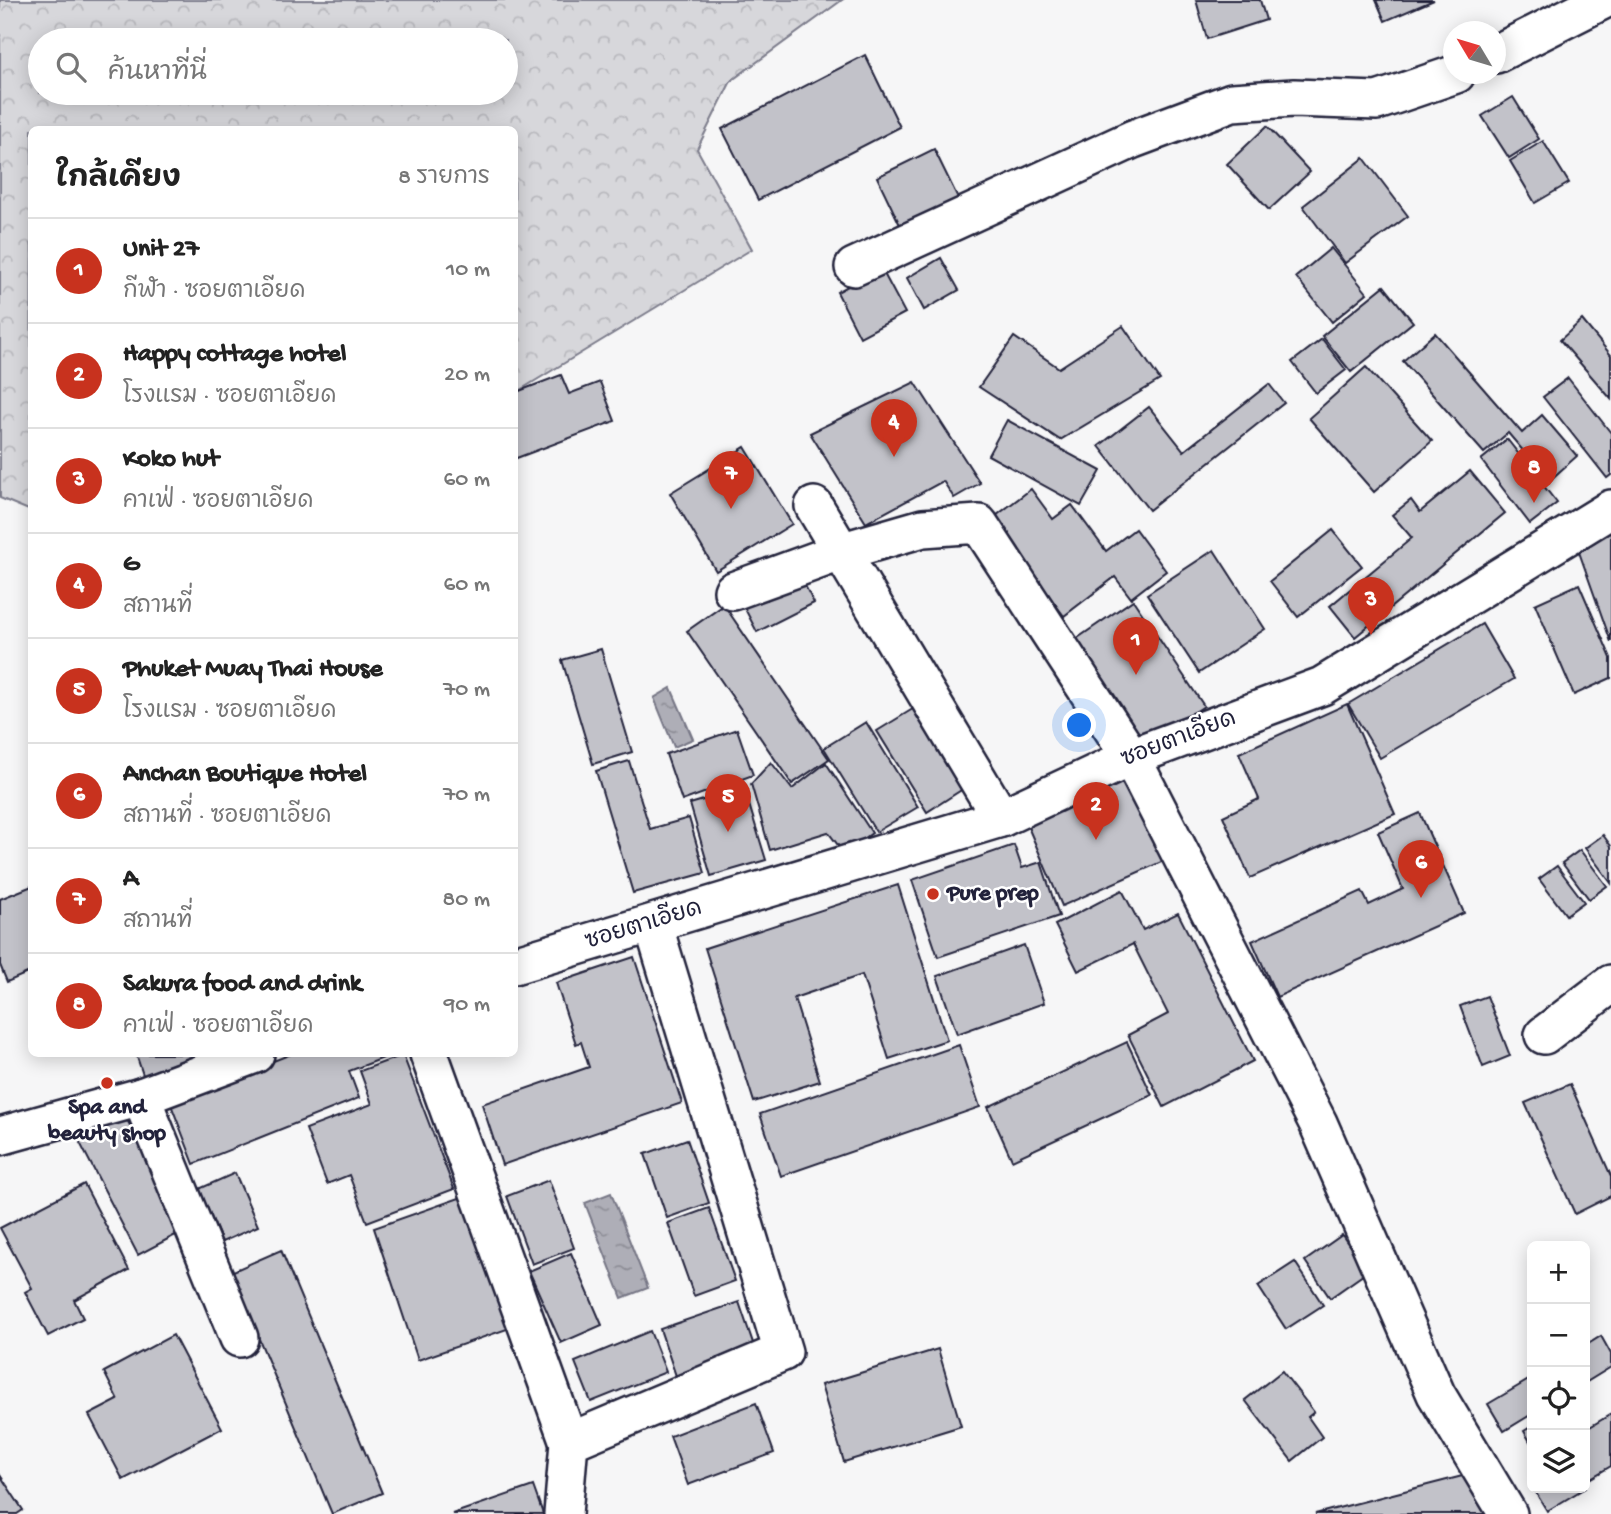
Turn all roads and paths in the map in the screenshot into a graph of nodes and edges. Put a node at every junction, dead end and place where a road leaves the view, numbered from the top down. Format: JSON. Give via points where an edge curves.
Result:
{"nodes":[{"id":1,"x":1603,"y":0,"type":"edge"},
{"id":2,"x":1506,"y":49,"type":"edge"},
{"id":3,"x":1443,"y":79,"type":"edge"},
{"id":4,"x":854,"y":267,"type":"dead end"},
{"id":5,"x":814,"y":506,"type":"dead end"},
{"id":6,"x":1611,"y":509,"type":"edge"},
{"id":7,"x":840,"y":552,"type":"junction"},
{"id":8,"x":733,"y":591,"type":"dead end"},
{"id":9,"x":1131,"y":757,"type":"junction"},
{"id":10,"x":1001,"y":818,"type":"junction"},
{"id":11,"x":653,"y":924,"type":"junction"},
{"id":12,"x":518,"y":964,"type":"edge"},
{"id":13,"x":1611,"y":984,"type":"edge"},
{"id":14,"x":1544,"y":1035,"type":"dead end"},
{"id":15,"x":247,"y":1057,"type":"edge"},
{"id":16,"x":430,"y":1057,"type":"edge"},
{"id":17,"x":141,"y":1097,"type":"junction"},
{"id":18,"x":0,"y":1136,"type":"edge"},
{"id":19,"x":239,"y":1338,"type":"dead end"},
{"id":20,"x":569,"y":1442,"type":"junction"},
{"id":21,"x":563,"y":1514,"type":"edge"},
{"id":22,"x":1508,"y":1514,"type":"edge"}],
"edges":[{"from":1,"to":2,"type":"street"},
{"from":3,"to":4,"type":"street","via":[[1377,101],[1294,98],[1232,102],[1133,139]]},
{"from":5,"to":7,"type":"street"},
{"from":6,"to":9,"type":"street","name":"ซอยตาเอียด","via":[[1322,686]]},
{"from":7,"to":8,"type":"street"},
{"from":7,"to":9,"type":"street","via":[[923,528],[979,524]]},
{"from":7,"to":10,"type":"street"},
{"from":9,"to":10,"type":"street","name":"ซอยตาเอียด"},
{"from":9,"to":22,"type":"street","via":[[1318,1123],[1436,1394]]},
{"from":10,"to":11,"type":"street","name":"ซอยตาเอียด"},
{"from":11,"to":12,"type":"street","name":"ซอยตาเอียด"},
{"from":11,"to":20,"type":"street","via":[[783,1352]]},
{"from":13,"to":14,"type":"street"},
{"from":15,"to":17,"type":"street"},
{"from":16,"to":20,"type":"street"},
{"from":17,"to":18,"type":"street"},
{"from":17,"to":19,"type":"street"},
{"from":20,"to":21,"type":"street"}]}
